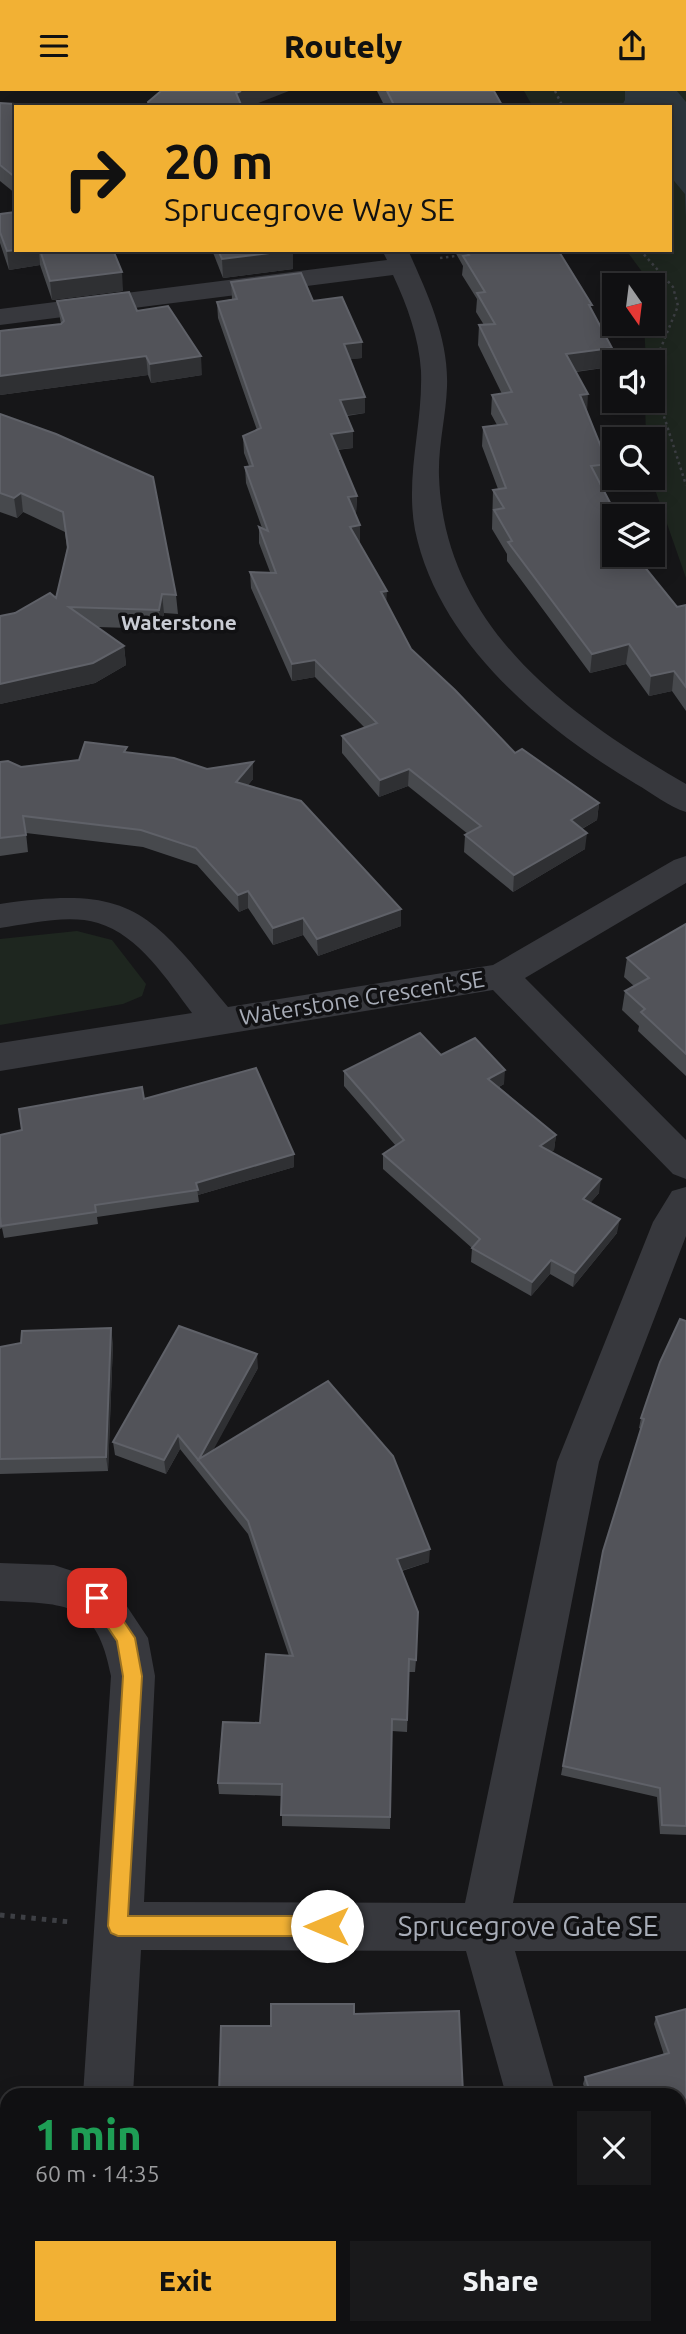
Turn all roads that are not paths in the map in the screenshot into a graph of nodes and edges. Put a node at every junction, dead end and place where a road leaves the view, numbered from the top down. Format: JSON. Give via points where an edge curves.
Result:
{"nodes":[{"id":1,"x":399,"y":260,"type":"edge"},
{"id":2,"x":0,"y":317,"type":"edge"},
{"id":3,"x":686,"y":801,"type":"edge"},
{"id":4,"x":686,"y":868,"type":"edge"},
{"id":5,"x":0,"y":916,"type":"edge"},
{"id":6,"x":501,"y":976,"type":"junction"},
{"id":7,"x":218,"y":1020,"type":"junction"},
{"id":8,"x":0,"y":1056,"type":"edge"},
{"id":9,"x":686,"y":1164,"type":"edge"},
{"id":10,"x":686,"y":1202,"type":"edge"},
{"id":11,"x":0,"y":1582,"type":"edge"},
{"id":12,"x":118,"y":1926,"type":"junction"},
{"id":13,"x":484,"y":1926,"type":"junction"},
{"id":14,"x":686,"y":1927,"type":"edge"},
{"id":15,"x":108,"y":2088,"type":"edge"},
{"id":16,"x":529,"y":2088,"type":"edge"}],
"edges":[{"from":1,"to":2,"type":"street"},
{"from":1,"to":3,"type":"street","via":[[417,299],[434,369],[425,477],[429,526],[439,561],[493,651],[525,687],[583,735]]},
{"from":4,"to":6,"type":"street","name":"Waterstone Crescent SE"},
{"from":5,"to":7,"type":"street","name":"Waterstone Crescent SE","via":[[88,908],[122,919],[147,937]]},
{"from":6,"to":7,"type":"street","name":"Waterstone Crescent SE"},
{"from":6,"to":9,"type":"street"},
{"from":7,"to":8,"type":"street","name":"Waterstone Crescent SE"},
{"from":10,"to":13,"type":"street","via":[[672,1222],[578,1462]]},
{"from":11,"to":12,"type":"street","via":[[54,1584],[97,1598],[126,1638],[133,1676]]},
{"from":12,"to":13,"type":"street","name":"Sprucegrove Gate SE"},
{"from":12,"to":15,"type":"street"},
{"from":13,"to":14,"type":"street","name":"Sprucegrove Gate SE"},
{"from":13,"to":16,"type":"street"}]}
